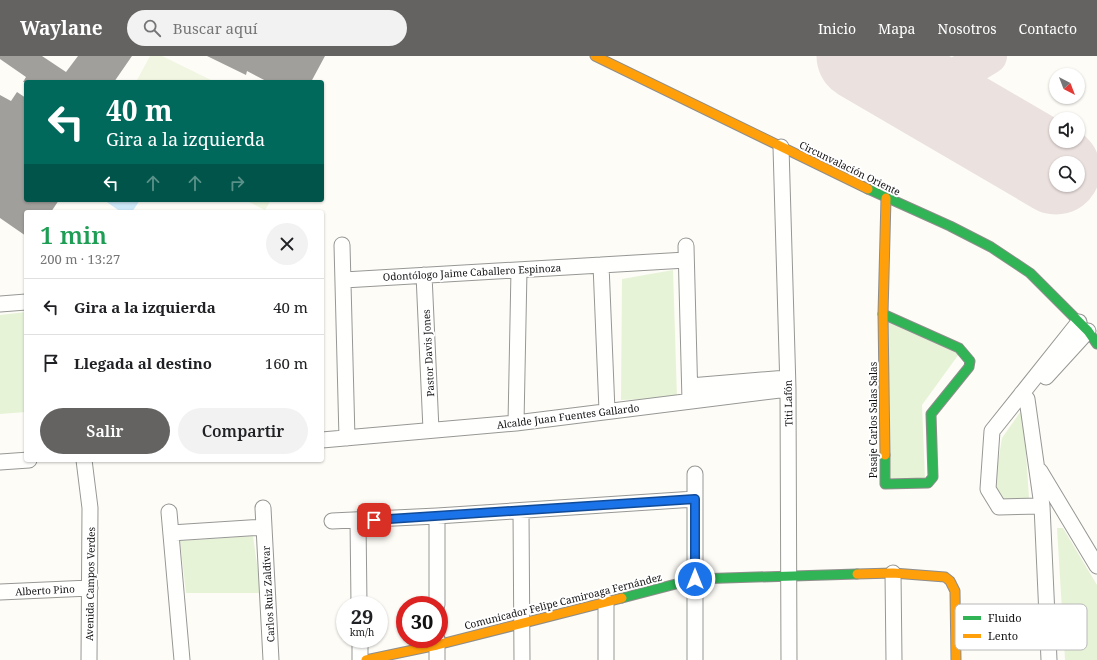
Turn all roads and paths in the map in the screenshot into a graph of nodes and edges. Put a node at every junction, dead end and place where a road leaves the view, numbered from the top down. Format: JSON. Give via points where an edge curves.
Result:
{"nodes":[{"id":1,"x":595,"y":56,"type":"edge"},
{"id":2,"x":781,"y":147,"type":"junction"},
{"id":3,"x":886,"y":198,"type":"junction"},
{"id":4,"x":342,"y":245,"type":"dead end"},
{"id":5,"x":601,"y":265,"type":"junction"},
{"id":6,"x":519,"y":270,"type":"junction"},
{"id":7,"x":424,"y":275,"type":"junction"},
{"id":8,"x":344,"y":280,"type":"junction"},
{"id":9,"x":24,"y":302,"type":"edge"},
{"id":10,"x":0,"y":304,"type":"edge"},
{"id":11,"x":883,"y":314,"type":"junction"},
{"id":12,"x":1083,"y":327,"type":"junction"},
{"id":13,"x":1097,"y":344,"type":"edge"},
{"id":14,"x":788,"y":383,"type":"junction"},
{"id":15,"x":690,"y":394,"type":"junction"},
{"id":16,"x":1024,"y":396,"type":"junction"},
{"id":17,"x":607,"y":411,"type":"junction"},
{"id":18,"x":516,"y":423,"type":"junction"},
{"id":19,"x":431,"y":430,"type":"junction"},
{"id":20,"x":347,"y":438,"type":"junction"},
{"id":21,"x":324,"y":440,"type":"edge"},
{"id":22,"x":24,"y":460,"type":"edge"},
{"id":23,"x":0,"y":462,"type":"edge"},
{"id":24,"x":84,"y":462,"type":"edge"},
{"id":25,"x":1037,"y":466,"type":"junction"},
{"id":26,"x":695,"y":474,"type":"dead end"},
{"id":27,"x":695,"y":499,"type":"junction"},
{"id":28,"x":1042,"y":506,"type":"junction"},
{"id":29,"x":263,"y":508,"type":"dead end"},
{"id":30,"x":521,"y":511,"type":"junction"},
{"id":31,"x":169,"y":512,"type":"dead end"},
{"id":32,"x":437,"y":516,"type":"junction"},
{"id":33,"x":358,"y":520,"type":"junction"},
{"id":34,"x":332,"y":521,"type":"dead end"},
{"id":35,"x":264,"y":527,"type":"junction"},
{"id":36,"x":171,"y":533,"type":"junction"},
{"id":37,"x":1097,"y":566,"type":"edge"},
{"id":38,"x":893,"y":573,"type":"junction"},
{"id":39,"x":789,"y":576,"type":"junction"},
{"id":40,"x":695,"y":579,"type":"junction"},
{"id":41,"x":90,"y":588,"type":"junction"},
{"id":42,"x":0,"y":592,"type":"edge"},
{"id":43,"x":359,"y":596,"type":"edge"},
{"id":44,"x":437,"y":596,"type":"edge"},
{"id":45,"x":606,"y":602,"type":"junction"},
{"id":46,"x":955,"y":604,"type":"edge"},
{"id":47,"x":1046,"y":604,"type":"edge"},
{"id":48,"x":521,"y":623,"type":"junction"},
{"id":49,"x":448,"y":640,"type":"edge"},
{"id":50,"x":360,"y":648,"type":"edge"},
{"id":51,"x":413,"y":648,"type":"edge"},
{"id":52,"x":437,"y":648,"type":"edge"},
{"id":53,"x":956,"y":650,"type":"edge"},
{"id":54,"x":1049,"y":650,"type":"edge"},
{"id":55,"x":89,"y":660,"type":"edge"},
{"id":56,"x":182,"y":660,"type":"edge"},
{"id":57,"x":271,"y":660,"type":"edge"},
{"id":58,"x":360,"y":660,"type":"edge"},
{"id":59,"x":366,"y":660,"type":"edge"},
{"id":60,"x":437,"y":660,"type":"edge"},
{"id":61,"x":522,"y":660,"type":"edge"},
{"id":62,"x":606,"y":660,"type":"edge"},
{"id":63,"x":695,"y":660,"type":"edge"},
{"id":64,"x":789,"y":660,"type":"edge"},
{"id":65,"x":894,"y":660,"type":"edge"},
{"id":66,"x":956,"y":660,"type":"edge"},
{"id":67,"x":1049,"y":660,"type":"edge"}],
"edges":[{"from":1,"to":2,"type":"street","name":"Circunvalación Oriente"},
{"from":2,"to":3,"type":"street","name":"Circunvalación Oriente"},
{"from":2,"to":14,"type":"street","name":"Titi Lafón"},
{"from":3,"to":11,"type":"street","name":"Pasaje Carlos Salas Salas"},
{"from":3,"to":12,"type":"street","name":"Circunvalación Oriente","via":[[971,236],[998,251],[1047,288]]},
{"from":4,"to":8,"type":"street"},
{"from":5,"to":6,"type":"street","name":"Odontólogo Jaime Caballero Espinoza"},
{"from":5,"to":15,"type":"street","name":"Odontólogo Jaime Caballero Espinoza","via":[[686,253]]},
{"from":5,"to":17,"type":"street"},
{"from":6,"to":7,"type":"street","name":"Odontólogo Jaime Caballero Espinoza"},
{"from":6,"to":18,"type":"street"},
{"from":7,"to":8,"type":"street","name":"Odontólogo Jaime Caballero Espinoza"},
{"from":7,"to":19,"type":"street","name":"Pastor Davis Jones"},
{"from":8,"to":20,"type":"street"},
{"from":9,"to":10,"type":"street"},
{"from":11,"to":11,"type":"street","name":"Pasaje Carlos Salas Salas","via":[[959,348],[970,362],[969,367],[931,414],[933,477],[928,483],[884,484]]},
{"from":12,"to":13,"type":"street","name":"Circunvalación Oriente"},
{"from":12,"to":16,"type":"street"},
{"from":14,"to":15,"type":"street","name":"Alcalde Juan Fuentes Gallardo"},
{"from":14,"to":39,"type":"street","name":"Titi Lafón"},
{"from":15,"to":17,"type":"street","name":"Alcalde Juan Fuentes Gallardo"},
{"from":16,"to":25,"type":"street"},
{"from":16,"to":28,"type":"street","via":[[992,431],[988,490],[999,507]]},
{"from":17,"to":18,"type":"street","name":"Alcalde Juan Fuentes Gallardo"},
{"from":18,"to":19,"type":"street","name":"Alcalde Juan Fuentes Gallardo"},
{"from":19,"to":20,"type":"street","name":"Alcalde Juan Fuentes Gallardo"},
{"from":20,"to":21,"type":"street","name":"Alcalde Juan Fuentes Gallardo"},
{"from":22,"to":23,"type":"street"},
{"from":24,"to":41,"type":"street","name":"Avenida Campos Verdes","via":[[90,508]]},
{"from":25,"to":28,"type":"street"},
{"from":25,"to":37,"type":"street"},
{"from":26,"to":27,"type":"street"},
{"from":27,"to":30,"type":"street"},
{"from":27,"to":40,"type":"street"},
{"from":28,"to":47,"type":"street"},
{"from":29,"to":35,"type":"street","name":"Carlos Ruiz Zaldívar"},
{"from":30,"to":32,"type":"street"},
{"from":30,"to":48,"type":"street"},
{"from":31,"to":36,"type":"street"},
{"from":32,"to":33,"type":"street"},
{"from":32,"to":44,"type":"street"},
{"from":33,"to":34,"type":"street"},
{"from":33,"to":43,"type":"street"},
{"from":35,"to":36,"type":"street"},
{"from":35,"to":57,"type":"street","name":"Carlos Ruiz Zaldívar"},
{"from":36,"to":56,"type":"street"},
{"from":38,"to":39,"type":"street","name":"Comunicador Felipe Camiroaga Fernández"},
{"from":38,"to":46,"type":"street","name":"Comunicador Felipe Camiroaga Fernández","via":[[945,577],[955,592]]},
{"from":38,"to":65,"type":"street"},
{"from":39,"to":40,"type":"street","name":"Comunicador Felipe Camiroaga Fernández"},
{"from":39,"to":64,"type":"street","name":"Titi Lafón"},
{"from":40,"to":45,"type":"street","name":"Comunicador Felipe Camiroaga Fernández"},
{"from":40,"to":63,"type":"street"},
{"from":41,"to":42,"type":"street","name":"Alberto Pino"},
{"from":41,"to":55,"type":"street","name":"Avenida Campos Verdes"},
{"from":45,"to":48,"type":"street","name":"Comunicador Felipe Camiroaga Fernández"},
{"from":45,"to":62,"type":"street"},
{"from":48,"to":49,"type":"street","name":"Comunicador Felipe Camiroaga Fernández"},
{"from":48,"to":61,"type":"street"},
{"from":50,"to":58,"type":"street"},
{"from":51,"to":59,"type":"street","name":"Comunicador Felipe Camiroaga Fernández"},
{"from":52,"to":60,"type":"street"},
{"from":53,"to":66,"type":"street","name":"Comunicador Felipe Camiroaga Fernández"},
{"from":54,"to":67,"type":"street"}]}
